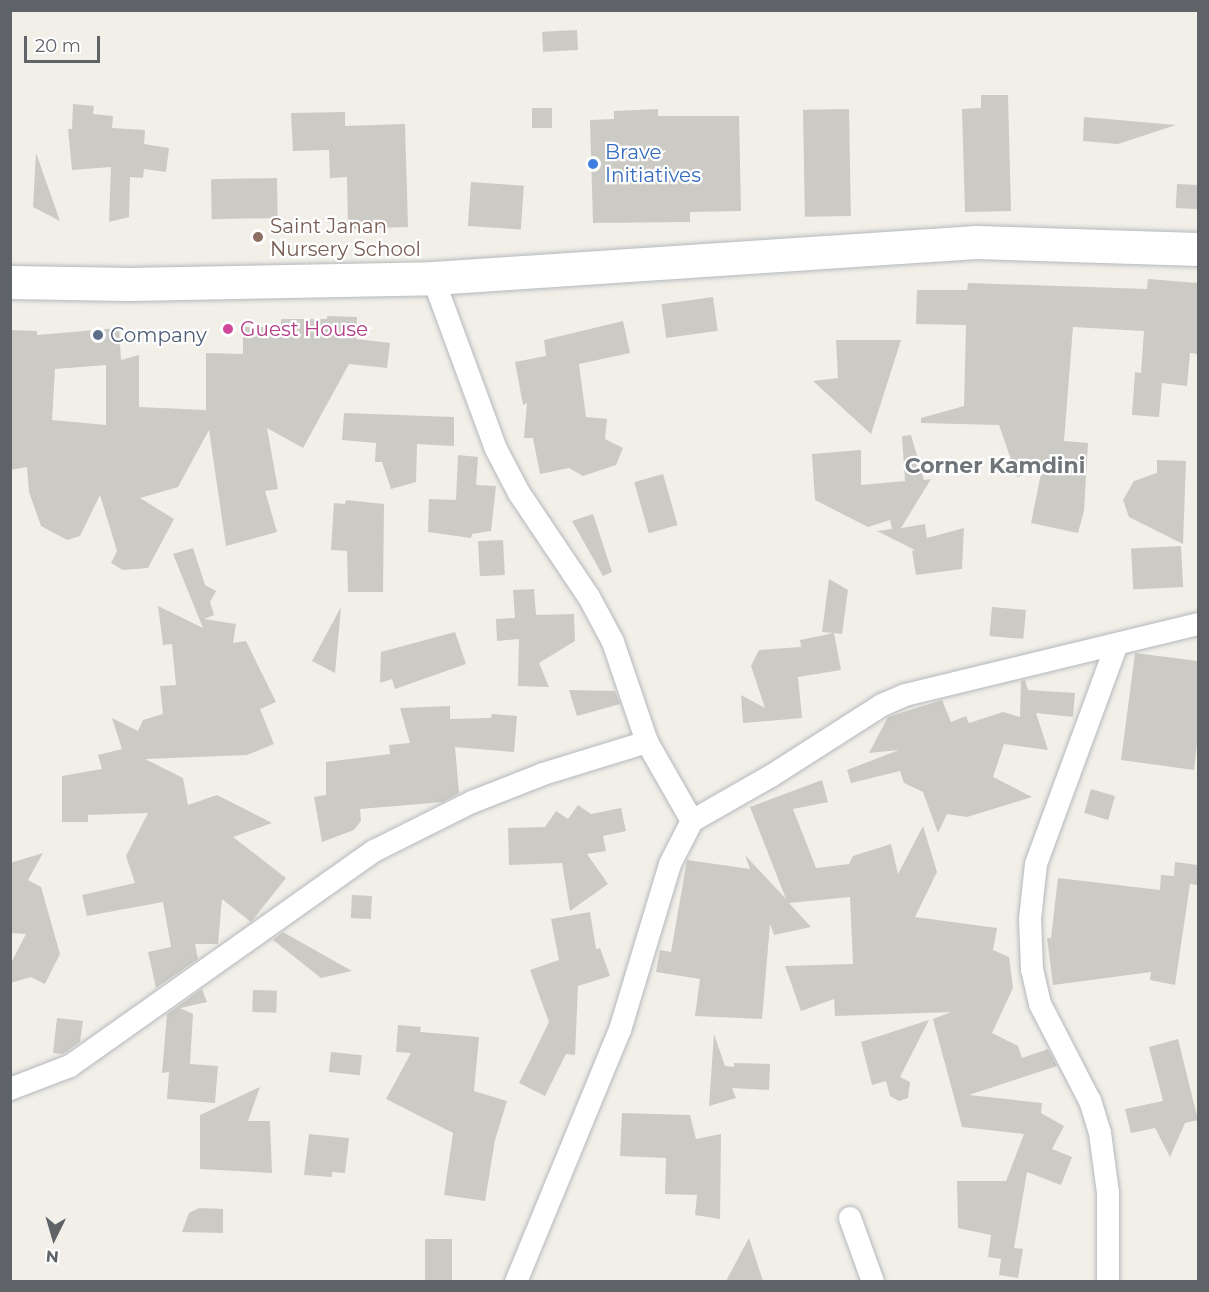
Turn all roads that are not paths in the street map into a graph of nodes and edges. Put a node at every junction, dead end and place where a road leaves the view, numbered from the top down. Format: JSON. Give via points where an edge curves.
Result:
{"nodes":[{"id":1,"x":1198,"y":249,"type":"edge"},
{"id":2,"x":433,"y":278,"type":"junction"},
{"id":3,"x":10,"y":282,"type":"edge"},
{"id":4,"x":1198,"y":624,"type":"edge"},
{"id":5,"x":1117,"y":644,"type":"junction"},
{"id":6,"x":647,"y":742,"type":"junction"},
{"id":7,"x":692,"y":821,"type":"junction"},
{"id":8,"x":10,"y":1089,"type":"edge"},
{"id":9,"x":850,"y":1218,"type":"dead end"},
{"id":10,"x":516,"y":1281,"type":"edge"},
{"id":11,"x":873,"y":1281,"type":"edge"},
{"id":12,"x":1108,"y":1281,"type":"edge"}],
"edges":[{"from":1,"to":2,"type":"street","via":[[976,242]]},
{"from":2,"to":3,"type":"street","via":[[129,284]]},
{"from":2,"to":6,"type":"street","via":[[496,449],[519,493],[589,597],[613,642]]},
{"from":4,"to":5,"type":"street"},
{"from":5,"to":7,"type":"street","via":[[960,679],[897,698]]},
{"from":5,"to":12,"type":"street","via":[[1036,864],[1030,919],[1032,970],[1040,1004],[1090,1101],[1100,1132],[1108,1193]]},
{"from":6,"to":7,"type":"street"},
{"from":6,"to":8,"type":"street","via":[[543,774],[472,802],[374,851],[70,1066]]},
{"from":7,"to":10,"type":"street","via":[[670,864],[620,1029]]},
{"from":9,"to":11,"type":"street"}]}
